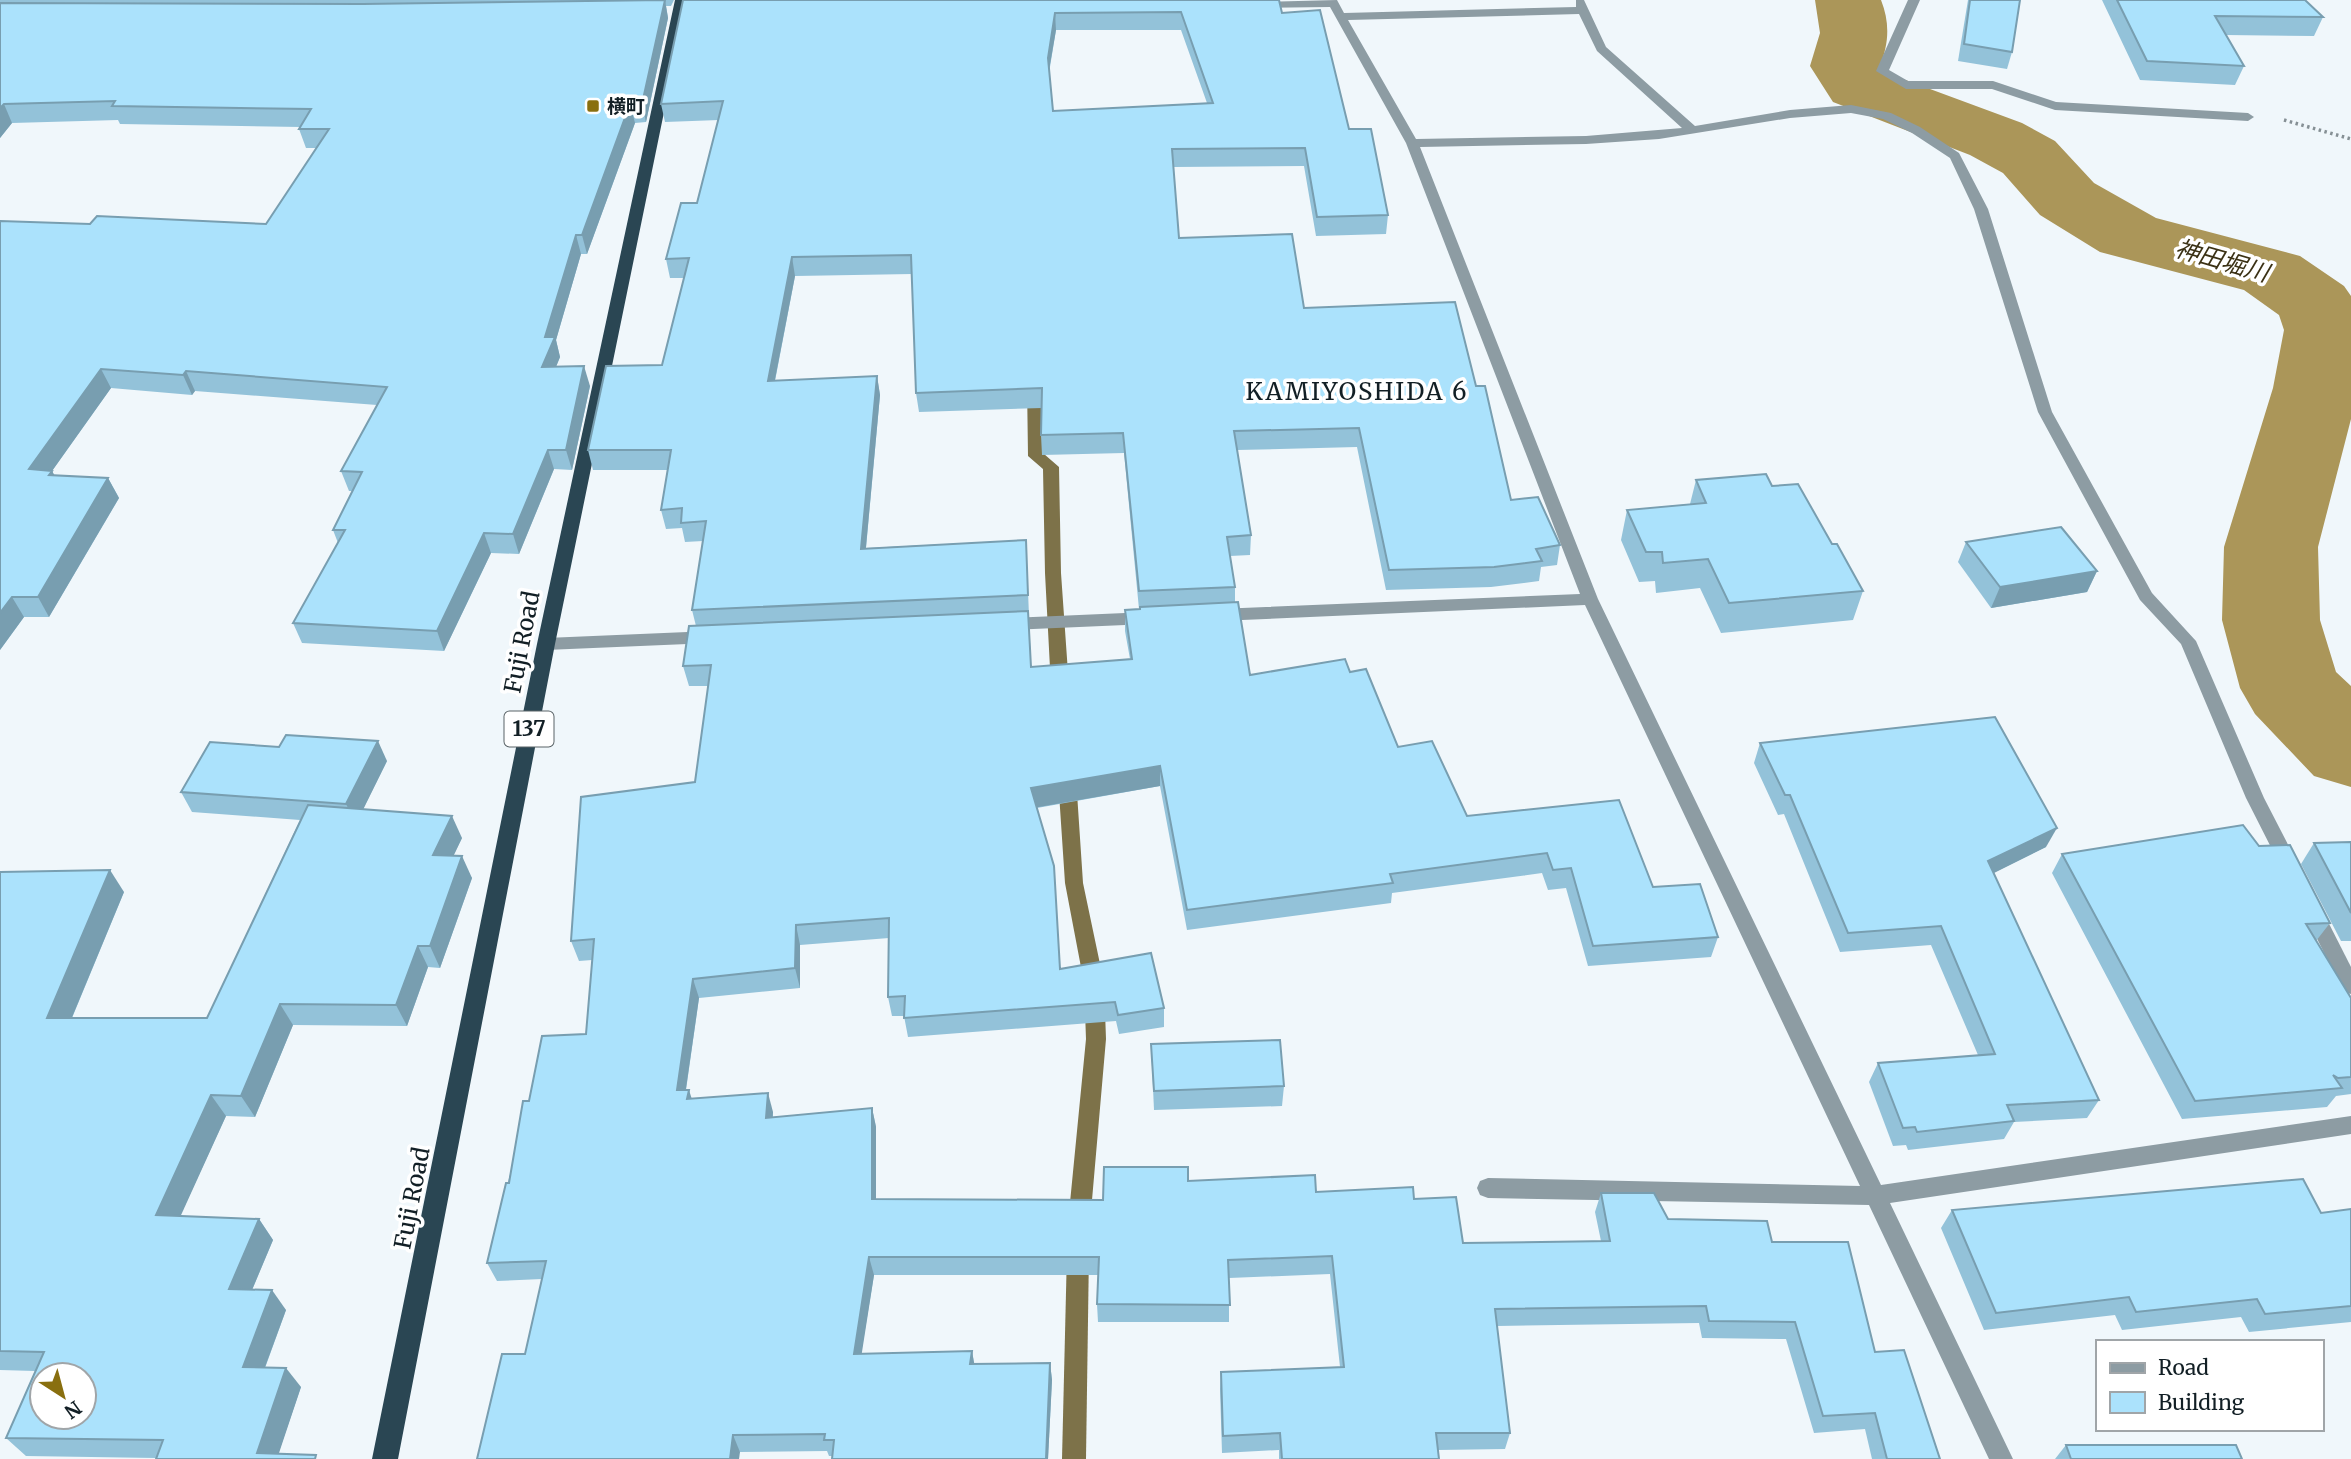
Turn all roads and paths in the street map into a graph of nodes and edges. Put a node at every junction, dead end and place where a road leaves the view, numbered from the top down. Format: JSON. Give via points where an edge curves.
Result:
{"nodes":[{"id":1,"x":1913,"y":0,"type":"edge"},
{"id":2,"x":1249,"y":5,"type":"edge"},
{"id":3,"x":1581,"y":5,"type":"edge"},
{"id":4,"x":1335,"y":7,"type":"edge"},
{"id":5,"x":679,"y":9,"type":"edge"},
{"id":6,"x":2248,"y":117,"type":"joint"},
{"id":7,"x":1691,"y":129,"type":"junction"},
{"id":8,"x":2351,"y":139,"type":"edge"},
{"id":9,"x":1412,"y":143,"type":"junction"},
{"id":10,"x":1590,"y":598,"type":"junction"},
{"id":11,"x":1200,"y":615,"type":"edge"},
{"id":12,"x":1158,"y":617,"type":"edge"},
{"id":13,"x":992,"y":625,"type":"edge"},
{"id":14,"x":727,"y":636,"type":"edge"},
{"id":15,"x":546,"y":644,"type":"junction"},
{"id":16,"x":2351,"y":986,"type":"edge"},
{"id":17,"x":2351,"y":1125,"type":"edge"},
{"id":18,"x":1488,"y":1188,"type":"dead end"},
{"id":19,"x":1875,"y":1196,"type":"junction"},
{"id":20,"x":385,"y":1459,"type":"edge"},
{"id":21,"x":2001,"y":1459,"type":"edge"}],
"edges":[{"from":1,"to":6,"type":"street","via":[[1882,71],[1906,85],[1993,85],[2055,106]]},
{"from":2,"to":4,"type":"street"},
{"from":3,"to":4,"type":"street"},
{"from":3,"to":7,"type":"street","via":[[1601,49]]},
{"from":4,"to":9,"type":"street"},
{"from":5,"to":15,"type":"highway","name":"Fuji Road","number":"137"},
{"from":6,"to":8,"type":"path","via":[[2291,121]]},
{"from":7,"to":9,"type":"street","via":[[1586,140]]},
{"from":7,"to":16,"type":"street","via":[[1851,109],[1887,116],[1955,156],[1981,209],[2045,412],[2146,596],[2188,641],[2255,798]]},
{"from":9,"to":10,"type":"street"},
{"from":10,"to":11,"type":"street"},
{"from":10,"to":19,"type":"street"},
{"from":12,"to":13,"type":"street"},
{"from":14,"to":15,"type":"street"},
{"from":15,"to":20,"type":"highway","name":"Fuji Road","number":"137"},
{"from":17,"to":19,"type":"street"},
{"from":18,"to":19,"type":"street"},
{"from":19,"to":21,"type":"street"}]}
